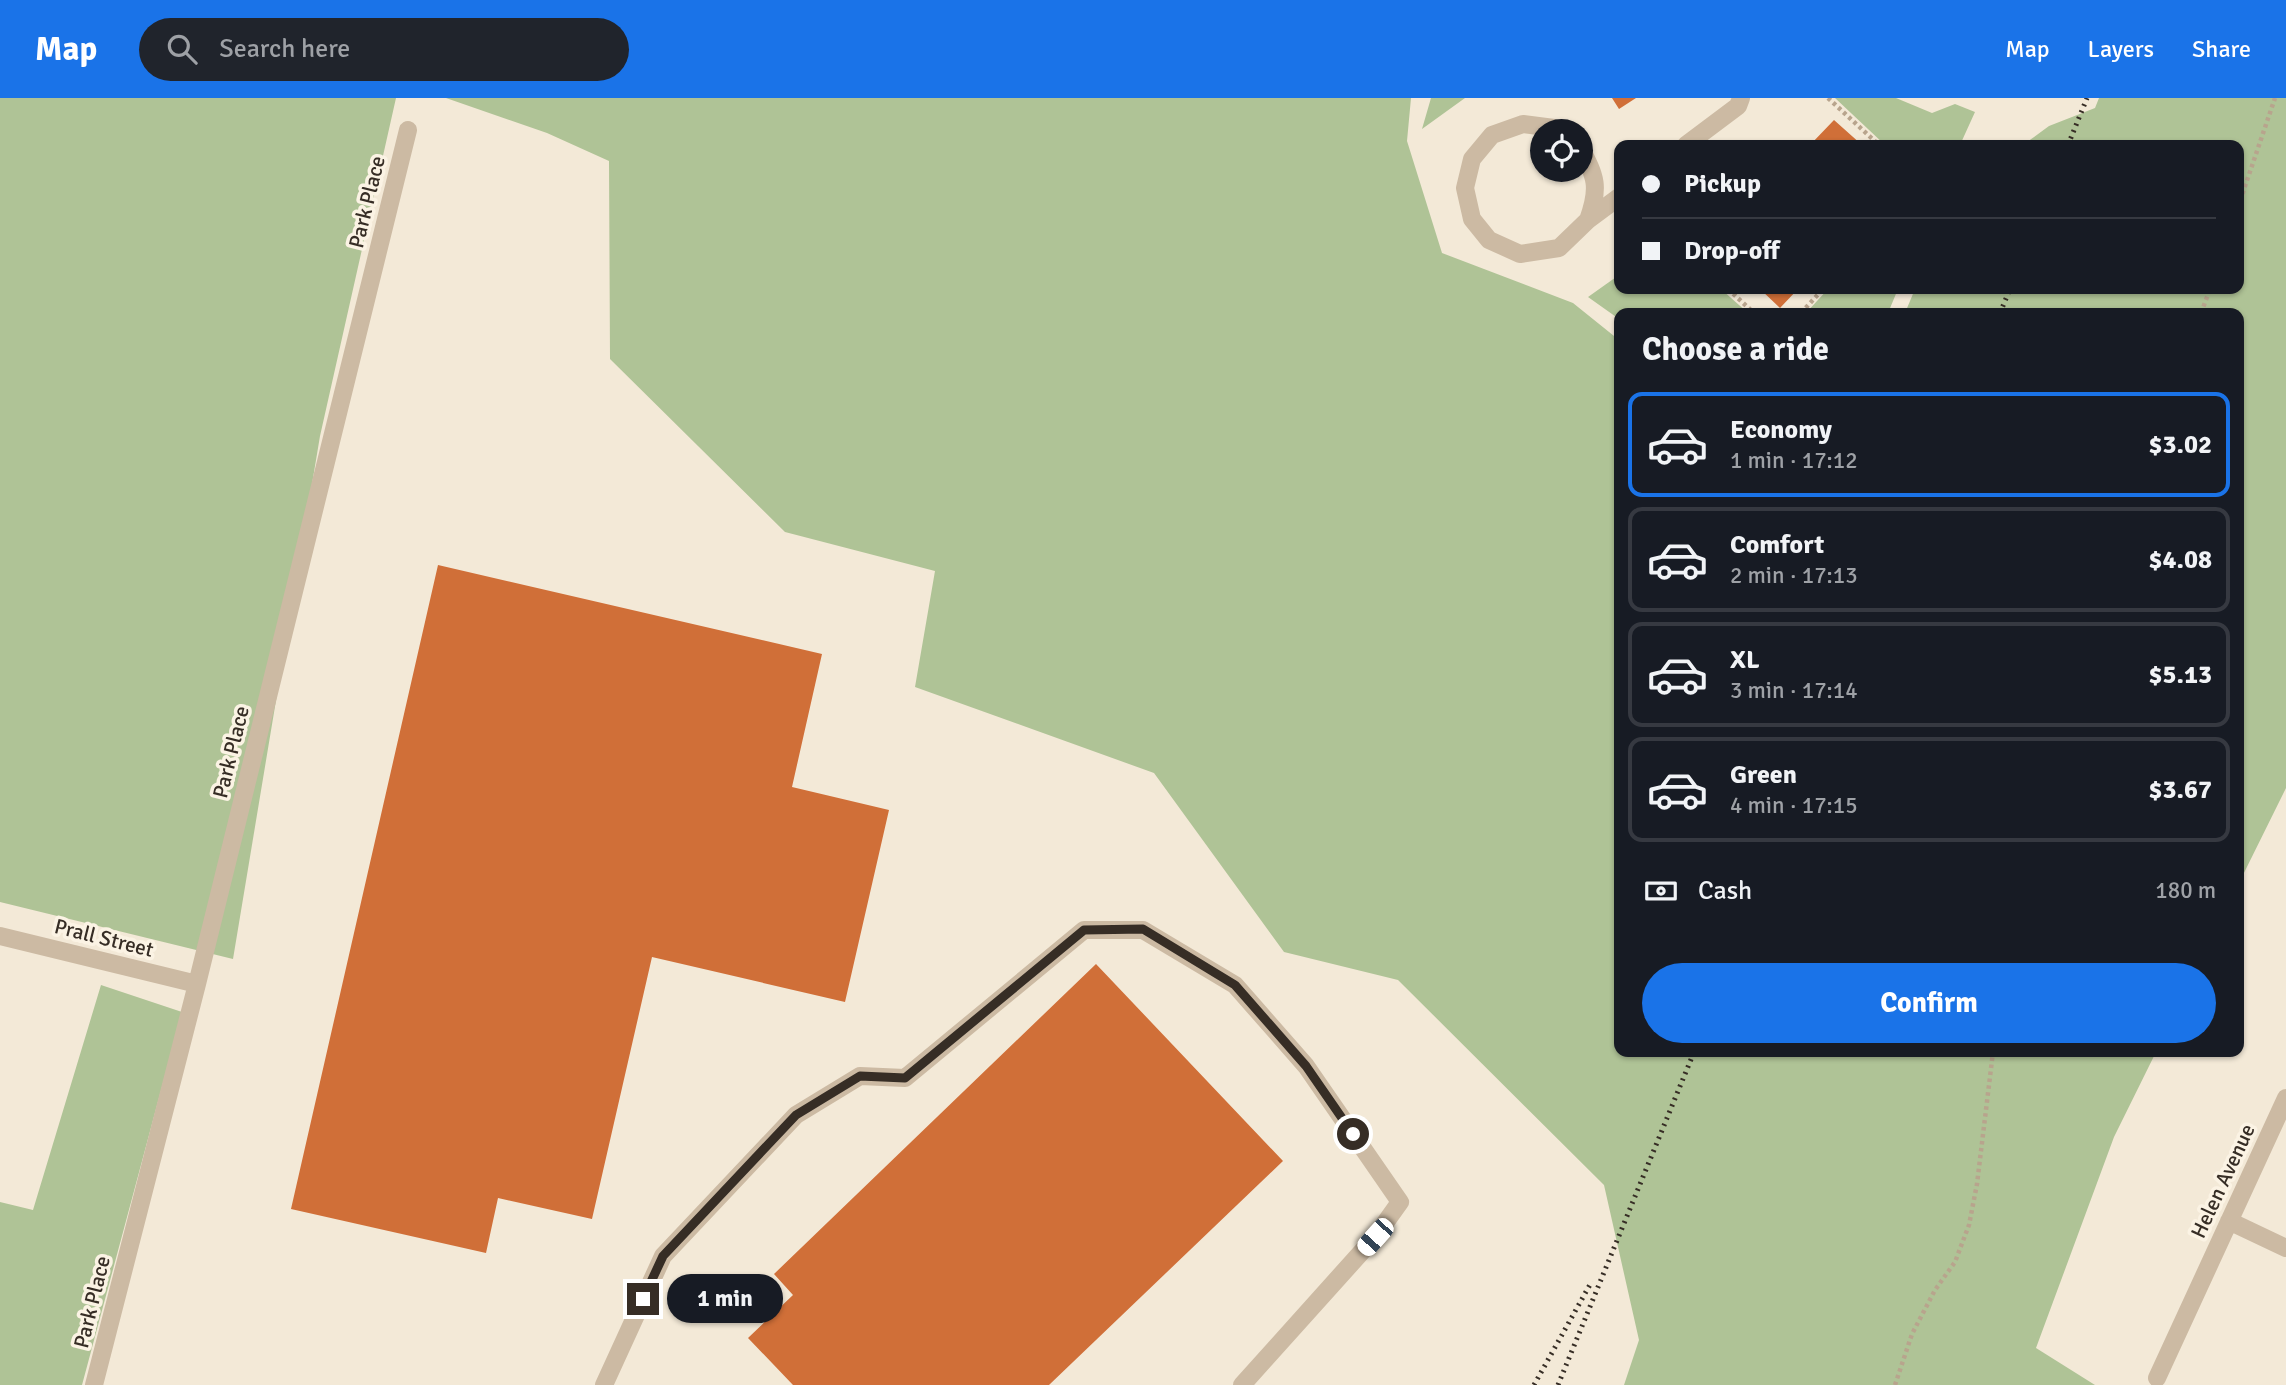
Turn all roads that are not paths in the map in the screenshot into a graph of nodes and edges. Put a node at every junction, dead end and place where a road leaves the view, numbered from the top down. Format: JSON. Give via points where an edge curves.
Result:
{"nodes":[{"id":1,"x":1741,"y":98,"type":"edge"},
{"id":2,"x":1530,"y":125,"type":"edge"},
{"id":3,"x":408,"y":130,"type":"dead end"},
{"id":4,"x":1693,"y":140,"type":"edge"},
{"id":5,"x":1593,"y":172,"type":"edge"},
{"id":6,"x":1614,"y":201,"type":"edge"},
{"id":7,"x":1588,"y":220,"type":"junction"},
{"id":8,"x":0,"y":936,"type":"edge"},
{"id":9,"x":197,"y":985,"type":"junction"},
{"id":10,"x":2286,"y":1098,"type":"edge"},
{"id":11,"x":2229,"y":1221,"type":"junction"},
{"id":12,"x":2286,"y":1248,"type":"edge"},
{"id":13,"x":2157,"y":1378,"type":"dead end"},
{"id":14,"x":94,"y":1385,"type":"edge"},
{"id":15,"x":604,"y":1385,"type":"edge"},
{"id":16,"x":1242,"y":1385,"type":"edge"}],
"edges":[{"from":1,"to":4,"type":"street","via":[[1738,106]]},
{"from":2,"to":7,"type":"street","via":[[1492,135],[1472,159],[1465,187],[1472,219],[1489,240],[1520,254],[1559,248]]},
{"from":3,"to":9,"type":"street","name":"Park Place"},
{"from":5,"to":7,"type":"street","via":[[1595,200]]},
{"from":6,"to":7,"type":"street"},
{"from":8,"to":9,"type":"street","name":"Prall Street"},
{"from":9,"to":14,"type":"street","name":"Park Place"},
{"from":10,"to":11,"type":"street","name":"Helen Avenue"},
{"from":11,"to":12,"type":"street"},
{"from":11,"to":13,"type":"street","name":"Helen Avenue"},
{"from":15,"to":16,"type":"street","via":[[663,1256],[796,1115],[860,1076],[905,1078],[1084,930],[1143,929],[1235,985],[1306,1066],[1400,1202],[1375,1237]]}]}
